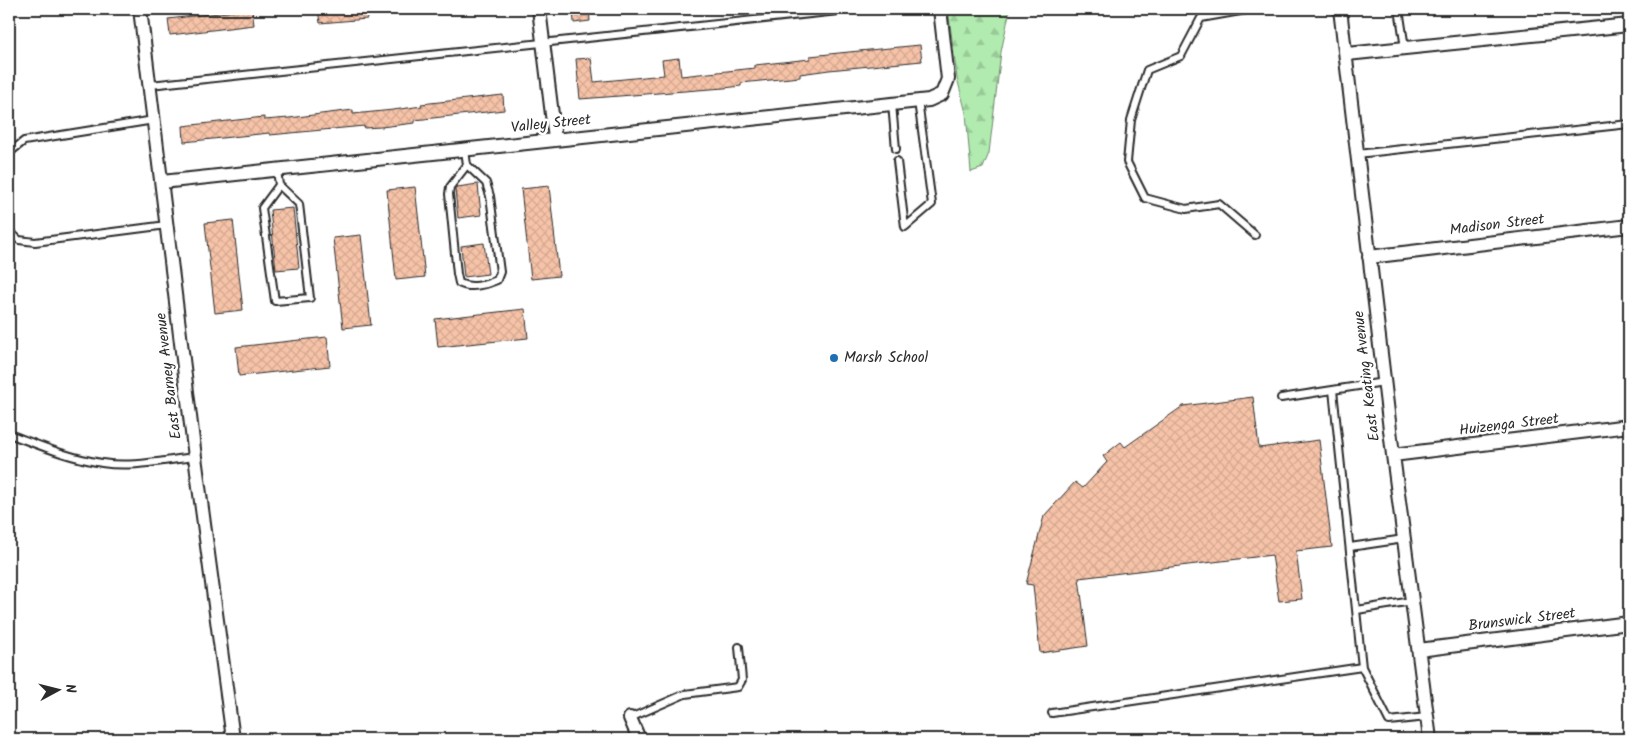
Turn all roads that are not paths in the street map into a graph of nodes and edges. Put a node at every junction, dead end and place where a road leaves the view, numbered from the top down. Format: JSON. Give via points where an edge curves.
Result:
{"nodes":[{"id":1,"x":140,"y":9,"type":"edge"},
{"id":2,"x":540,"y":9,"type":"edge"},
{"id":3,"x":857,"y":9,"type":"edge"},
{"id":4,"x":940,"y":9,"type":"edge"},
{"id":5,"x":1252,"y":9,"type":"edge"},
{"id":6,"x":1340,"y":9,"type":"edge"},
{"id":7,"x":1399,"y":9,"type":"edge"},
{"id":8,"x":1629,"y":25,"type":"edge"},
{"id":9,"x":544,"y":43,"type":"junction"},
{"id":10,"x":1405,"y":48,"type":"junction"},
{"id":11,"x":1347,"y":54,"type":"junction"},
{"id":12,"x":150,"y":84,"type":"junction"},
{"id":13,"x":918,"y":101,"type":"junction"},
{"id":14,"x":892,"y":104,"type":"junction"},
{"id":15,"x":154,"y":120,"type":"junction"},
{"id":16,"x":1629,"y":124,"type":"edge"},
{"id":17,"x":555,"y":139,"type":"junction"},
{"id":18,"x":896,"y":149,"type":"dead end"},
{"id":19,"x":465,"y":150,"type":"junction"},
{"id":20,"x":9,"y":153,"type":"edge"},
{"id":21,"x":1358,"y":154,"type":"junction"},
{"id":22,"x":897,"y":161,"type":"dead end"},
{"id":23,"x":467,"y":165,"type":"junction"},
{"id":24,"x":277,"y":170,"type":"junction"},
{"id":25,"x":162,"y":182,"type":"junction"},
{"id":26,"x":279,"y":185,"type":"junction"},
{"id":27,"x":167,"y":225,"type":"junction"},
{"id":28,"x":1629,"y":226,"type":"edge"},
{"id":29,"x":9,"y":231,"type":"edge"},
{"id":30,"x":1255,"y":235,"type":"dead end"},
{"id":31,"x":1369,"y":257,"type":"junction"},
{"id":32,"x":1384,"y":382,"type":"junction"},
{"id":33,"x":1333,"y":390,"type":"junction"},
{"id":34,"x":1281,"y":398,"type":"dead end"},
{"id":35,"x":1629,"y":426,"type":"edge"},
{"id":36,"x":9,"y":434,"type":"edge"},
{"id":37,"x":1393,"y":455,"type":"junction"},
{"id":38,"x":195,"y":457,"type":"junction"},
{"id":39,"x":1404,"y":539,"type":"junction"},
{"id":40,"x":1350,"y":546,"type":"junction"},
{"id":41,"x":1412,"y":601,"type":"junction"},
{"id":42,"x":1356,"y":610,"type":"junction"},
{"id":43,"x":1629,"y":623,"type":"edge"},
{"id":44,"x":739,"y":647,"type":"dead end"},
{"id":45,"x":1418,"y":650,"type":"junction"},
{"id":46,"x":1362,"y":666,"type":"junction"},
{"id":47,"x":1052,"y":713,"type":"dead end"},
{"id":48,"x":1427,"y":717,"type":"junction"},
{"id":49,"x":630,"y":718,"type":"joint"},
{"id":50,"x":233,"y":739,"type":"edge"},
{"id":51,"x":639,"y":739,"type":"edge"},
{"id":52,"x":1430,"y":739,"type":"edge"}],
"edges":[{"from":1,"to":12,"type":"street","name":"East Barney Avenue"},
{"from":2,"to":9,"type":"street"},
{"from":3,"to":9,"type":"lane"},
{"from":4,"to":13,"type":"street","name":"Valley Street","via":[[948,79],[937,98]]},
{"from":5,"to":30,"type":"lane","via":[[1201,18],[1181,56],[1147,70],[1131,120],[1127,162],[1145,198],[1186,209],[1219,204]]},
{"from":6,"to":11,"type":"street","name":"East Keating Avenue"},
{"from":7,"to":10,"type":"lane"},
{"from":8,"to":10,"type":"street"},
{"from":9,"to":12,"type":"lane"},
{"from":9,"to":17,"type":"street"},
{"from":10,"to":11,"type":"street"},
{"from":11,"to":21,"type":"street","name":"East Keating Avenue"},
{"from":12,"to":15,"type":"street","name":"East Barney Avenue"},
{"from":13,"to":14,"type":"street","name":"Valley Street"},
{"from":13,"to":22,"type":"lane","via":[[932,204],[905,228]]},
{"from":14,"to":17,"type":"street","name":"Valley Street"},
{"from":14,"to":18,"type":"lane"},
{"from":15,"to":20,"type":"lane","via":[[24,141]]},
{"from":15,"to":25,"type":"street","name":"East Barney Avenue"},
{"from":16,"to":21,"type":"lane"},
{"from":17,"to":19,"type":"street","name":"Valley Street"},
{"from":19,"to":23,"type":"lane"},
{"from":19,"to":24,"type":"street","name":"Valley Street"},
{"from":21,"to":31,"type":"street","name":"East Keating Avenue"},
{"from":23,"to":23,"type":"lane","via":[[450,187],[449,194],[460,282],[465,286],[488,284],[497,280],[500,272],[486,183]]},
{"from":24,"to":25,"type":"street","name":"Valley Street"},
{"from":24,"to":26,"type":"lane"},
{"from":25,"to":27,"type":"street","name":"East Barney Avenue"},
{"from":26,"to":26,"type":"lane","via":[[262,208],[275,301],[310,298],[299,204]]},
{"from":27,"to":29,"type":"lane","via":[[35,242],[19,240]]},
{"from":27,"to":38,"type":"street","name":"East Barney Avenue"},
{"from":28,"to":31,"type":"street","name":"Madison Street"},
{"from":31,"to":32,"type":"street","name":"East Keating Avenue"},
{"from":32,"to":33,"type":"lane"},
{"from":32,"to":37,"type":"street","name":"East Keating Avenue"},
{"from":33,"to":34,"type":"lane"},
{"from":33,"to":40,"type":"lane"},
{"from":35,"to":37,"type":"street","name":"Huizenga Street"},
{"from":36,"to":38,"type":"lane","via":[[63,454],[102,463],[129,464]]},
{"from":37,"to":39,"type":"street","name":"East Keating Avenue"},
{"from":38,"to":50,"type":"street","name":"East Barney Avenue"},
{"from":39,"to":40,"type":"lane"},
{"from":39,"to":41,"type":"street","name":"East Keating Avenue"},
{"from":40,"to":42,"type":"lane"},
{"from":41,"to":42,"type":"lane"},
{"from":41,"to":45,"type":"street","name":"East Keating Avenue"},
{"from":42,"to":46,"type":"lane"},
{"from":43,"to":45,"type":"street","name":"Brunswick Street"},
{"from":44,"to":49,"type":"lane","via":[[742,680],[738,687],[685,694]]},
{"from":45,"to":48,"type":"street","name":"East Keating Avenue"},
{"from":46,"to":47,"type":"lane"},
{"from":46,"to":48,"type":"lane","via":[[1389,721]]},
{"from":48,"to":52,"type":"street","name":"East Keating Avenue"},
{"from":49,"to":51,"type":"street"}]}
